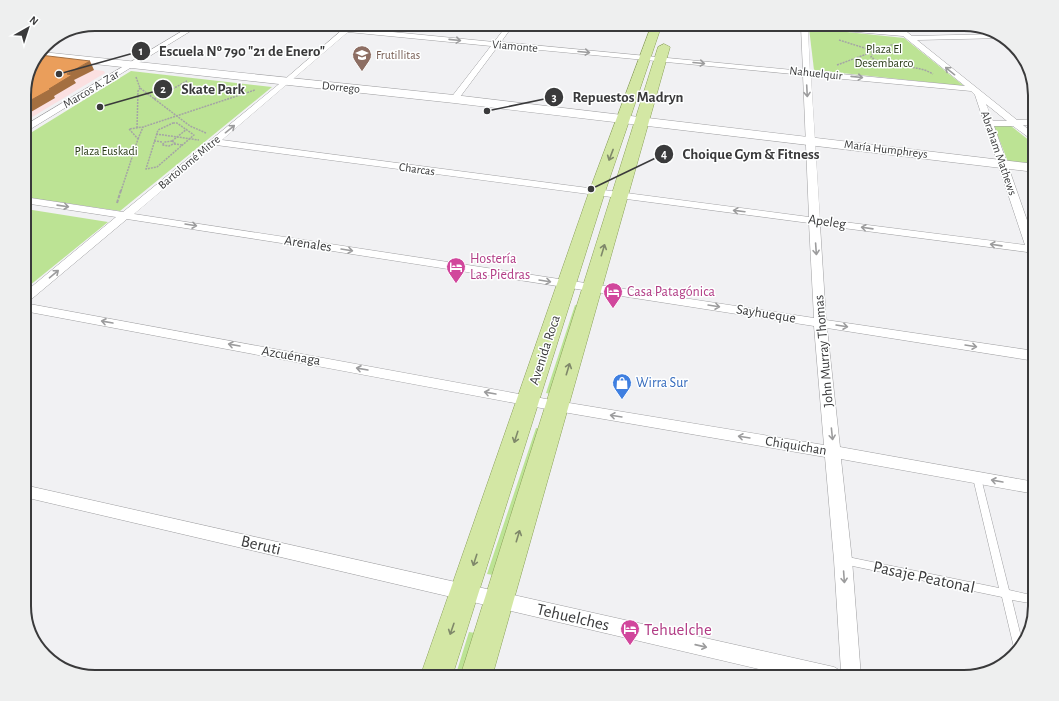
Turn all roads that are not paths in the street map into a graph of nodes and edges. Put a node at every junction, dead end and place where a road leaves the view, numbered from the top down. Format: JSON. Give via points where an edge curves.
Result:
{"nodes":[{"id":1,"x":187,"y":31,"type":"edge"},
{"id":2,"x":345,"y":31,"type":"edge"},
{"id":3,"x":357,"y":31,"type":"edge"},
{"id":4,"x":506,"y":31,"type":"edge"},
{"id":5,"x":655,"y":31,"type":"edge"},
{"id":6,"x":805,"y":31,"type":"edge"},
{"id":7,"x":861,"y":31,"type":"edge"},
{"id":8,"x":902,"y":31,"type":"edge"},
{"id":9,"x":908,"y":36,"type":"junction"},
{"id":10,"x":989,"y":36,"type":"edge"},
{"id":11,"x":667,"y":38,"type":"dead end"},
{"id":12,"x":496,"y":44,"type":"junction"},
{"id":13,"x":45,"y":55,"type":"edge"},
{"id":14,"x":646,"y":58,"type":"junction"},
{"id":15,"x":660,"y":59,"type":"junction"},
{"id":16,"x":131,"y":65,"type":"junction"},
{"id":17,"x":810,"y":73,"type":"junction"},
{"id":18,"x":287,"y":82,"type":"junction"},
{"id":19,"x":976,"y":92,"type":"junction"},
{"id":20,"x":454,"y":99,"type":"junction"},
{"id":21,"x":624,"y":119,"type":"junction"},
{"id":22,"x":642,"y":121,"type":"junction"},
{"id":23,"x":1028,"y":122,"type":"edge"},
{"id":24,"x":1015,"y":123,"type":"junction"},
{"id":25,"x":988,"y":124,"type":"junction"},
{"id":26,"x":31,"y":126,"type":"edge"},
{"id":27,"x":1028,"y":133,"type":"edge"},
{"id":28,"x":216,"y":140,"type":"junction"},
{"id":29,"x":810,"y":140,"type":"junction"},
{"id":30,"x":1002,"y":164,"type":"junction"},
{"id":31,"x":1028,"y":167,"type":"edge"},
{"id":32,"x":597,"y":192,"type":"junction"},
{"id":33,"x":620,"y":195,"type":"junction"},
{"id":34,"x":31,"y":201,"type":"edge"},
{"id":35,"x":125,"y":215,"type":"junction"},
{"id":36,"x":814,"y":221,"type":"junction"},
{"id":37,"x":1028,"y":236,"type":"edge"},
{"id":38,"x":1028,"y":251,"type":"edge"},
{"id":39,"x":567,"y":284,"type":"junction"},
{"id":40,"x":592,"y":288,"type":"junction"},
{"id":41,"x":31,"y":293,"type":"edge"},
{"id":42,"x":31,"y":308,"type":"edge"},
{"id":43,"x":820,"y":322,"type":"junction"},
{"id":44,"x":1028,"y":355,"type":"edge"},
{"id":45,"x":528,"y":400,"type":"junction"},
{"id":46,"x":556,"y":406,"type":"junction"},
{"id":47,"x":834,"y":452,"type":"junction"},
{"id":48,"x":977,"y":478,"type":"junction"},
{"id":49,"x":1028,"y":487,"type":"edge"},
{"id":50,"x":31,"y":493,"type":"edge"},
{"id":51,"x":843,"y":560,"type":"junction"},
{"id":52,"x":464,"y":592,"type":"junction"},
{"id":53,"x":1005,"y":594,"type":"junction"},
{"id":54,"x":1028,"y":599,"type":"edge"},
{"id":55,"x":499,"y":600,"type":"junction"},
{"id":56,"x":1017,"y":642,"type":"edge"},
{"id":57,"x":438,"y":670,"type":"edge"},
{"id":58,"x":478,"y":670,"type":"edge"},
{"id":59,"x":804,"y":670,"type":"edge"},
{"id":60,"x":851,"y":670,"type":"edge"}],
"edges":[{"from":1,"to":16,"type":"street","name":"Marcos A. Zar"},
{"from":2,"to":18,"type":"street","name":"Bartolomé Mitre"},
{"from":3,"to":12,"type":"street","name":"Viamonte","one_way":true},
{"from":4,"to":12,"type":"street"},
{"from":5,"to":14,"type":"main road","name":"Avenida Roca"},
{"from":6,"to":17,"type":"street","name":"John Murray Thomas"},
{"from":7,"to":9,"type":"street"},
{"from":8,"to":9,"type":"street","name":"Abraham Mathews"},
{"from":9,"to":10,"type":"street"},
{"from":19,"to":9,"type":"street","name":"Abraham Mathews","one_way":true},
{"from":11,"to":15,"type":"main road","name":"Avenida Roca"},
{"from":12,"to":14,"type":"street","name":"Viamonte","one_way":true},
{"from":12,"to":20,"type":"street"},
{"from":13,"to":16,"type":"main road","name":"Dorrego"},
{"from":14,"to":15,"type":"street","name":"Viamonte"},
{"from":14,"to":21,"type":"main road","name":"Avenida Roca"},
{"from":15,"to":17,"type":"street","name":"Nahuelquir","one_way":true},
{"from":15,"to":22,"type":"main road","name":"Avenida Roca"},
{"from":16,"to":18,"type":"main road","name":"Dorrego"},
{"from":16,"to":26,"type":"street","name":"Marcos A. Zar"},
{"from":17,"to":19,"type":"street","name":"Nahuelquir","one_way":true},
{"from":17,"to":29,"type":"street","name":"John Murray Thomas","one_way":true},
{"from":18,"to":20,"type":"main road","name":"Dorrego"},
{"from":28,"to":18,"type":"street","name":"Bartolomé Mitre","one_way":true},
{"from":19,"to":24,"type":"street","name":"Abraham Mathews"},
{"from":19,"to":25,"type":"street","name":"Abraham Mathews"},
{"from":20,"to":21,"type":"main road","name":"Dorrego"},
{"from":21,"to":22,"type":"main road","name":"Dorrego"},
{"from":21,"to":32,"type":"main road","name":"Avenida Roca","one_way":true},
{"from":22,"to":29,"type":"main road","name":"María Humphreys"},
{"from":22,"to":33,"type":"main road","name":"Avenida Roca"},
{"from":23,"to":24,"type":"street"},
{"from":24,"to":25,"type":"street"},
{"from":24,"to":27,"type":"street","name":"Abraham Mathews"},
{"from":25,"to":30,"type":"street","name":"Abraham Mathews"},
{"from":28,"to":32,"type":"street","name":"Charcas"},
{"from":28,"to":35,"type":"street","name":"Bartolomé Mitre"},
{"from":29,"to":30,"type":"main road","name":"María Humphreys"},
{"from":29,"to":36,"type":"street","name":"John Murray Thomas"},
{"from":30,"to":31,"type":"main road","name":"María Humphreys"},
{"from":30,"to":37,"type":"street","name":"Abraham Mathews"},
{"from":32,"to":33,"type":"street","name":"Charcas"},
{"from":32,"to":39,"type":"main road","name":"Avenida Roca"},
{"from":36,"to":33,"type":"street","name":"Apeleg","one_way":true},
{"from":40,"to":33,"type":"main road","name":"Avenida Roca","one_way":true},
{"from":34,"to":35,"type":"street","name":"Arenales","one_way":true},
{"from":35,"to":39,"type":"street","name":"Arenales","one_way":true},
{"from":41,"to":35,"type":"street","name":"Bartolomé Mitre","one_way":true},
{"from":38,"to":36,"type":"street","name":"Apeleg","one_way":true},
{"from":36,"to":43,"type":"street","name":"John Murray Thomas","one_way":true},
{"from":39,"to":40,"type":"street","name":"Arenales"},
{"from":39,"to":45,"type":"main road","name":"Avenida Roca"},
{"from":40,"to":43,"type":"street","name":"Sayhueque","one_way":true},
{"from":46,"to":40,"type":"main road","name":"Avenida Roca","one_way":true},
{"from":45,"to":42,"type":"street","name":"Azcuénaga","one_way":true},
{"from":43,"to":44,"type":"street","name":"Sayhueque","one_way":true},
{"from":43,"to":47,"type":"street","name":"John Murray Thomas","one_way":true},
{"from":45,"to":46,"type":"street","name":"Azcuénaga"},
{"from":45,"to":52,"type":"main road","name":"Avenida Roca","one_way":true},
{"from":47,"to":46,"type":"street","name":"Chiquichan","one_way":true},
{"from":55,"to":46,"type":"main road","name":"Avenida Roca","one_way":true},
{"from":47,"to":48,"type":"street","name":"Chiquichan"},
{"from":47,"to":51,"type":"street","name":"John Murray Thomas"},
{"from":49,"to":48,"type":"street","name":"Chiquichan","one_way":true},
{"from":48,"to":53,"type":"lane"},
{"from":50,"to":52,"type":"street","name":"Beruti"},
{"from":51,"to":53,"type":"lane","name":"Pasaje Peatonal"},
{"from":51,"to":60,"type":"street","name":"John Murray Thomas","one_way":true},
{"from":52,"to":55,"type":"street","name":"Beruti"},
{"from":52,"to":57,"type":"main road","name":"Avenida Roca","one_way":true},
{"from":53,"to":54,"type":"lane","name":"Pasaje Peatonal"},
{"from":53,"to":56,"type":"lane"},
{"from":55,"to":58,"type":"main road","name":"Avenida Roca"},
{"from":55,"to":59,"type":"street","name":"Tehuelches","one_way":true}]}
